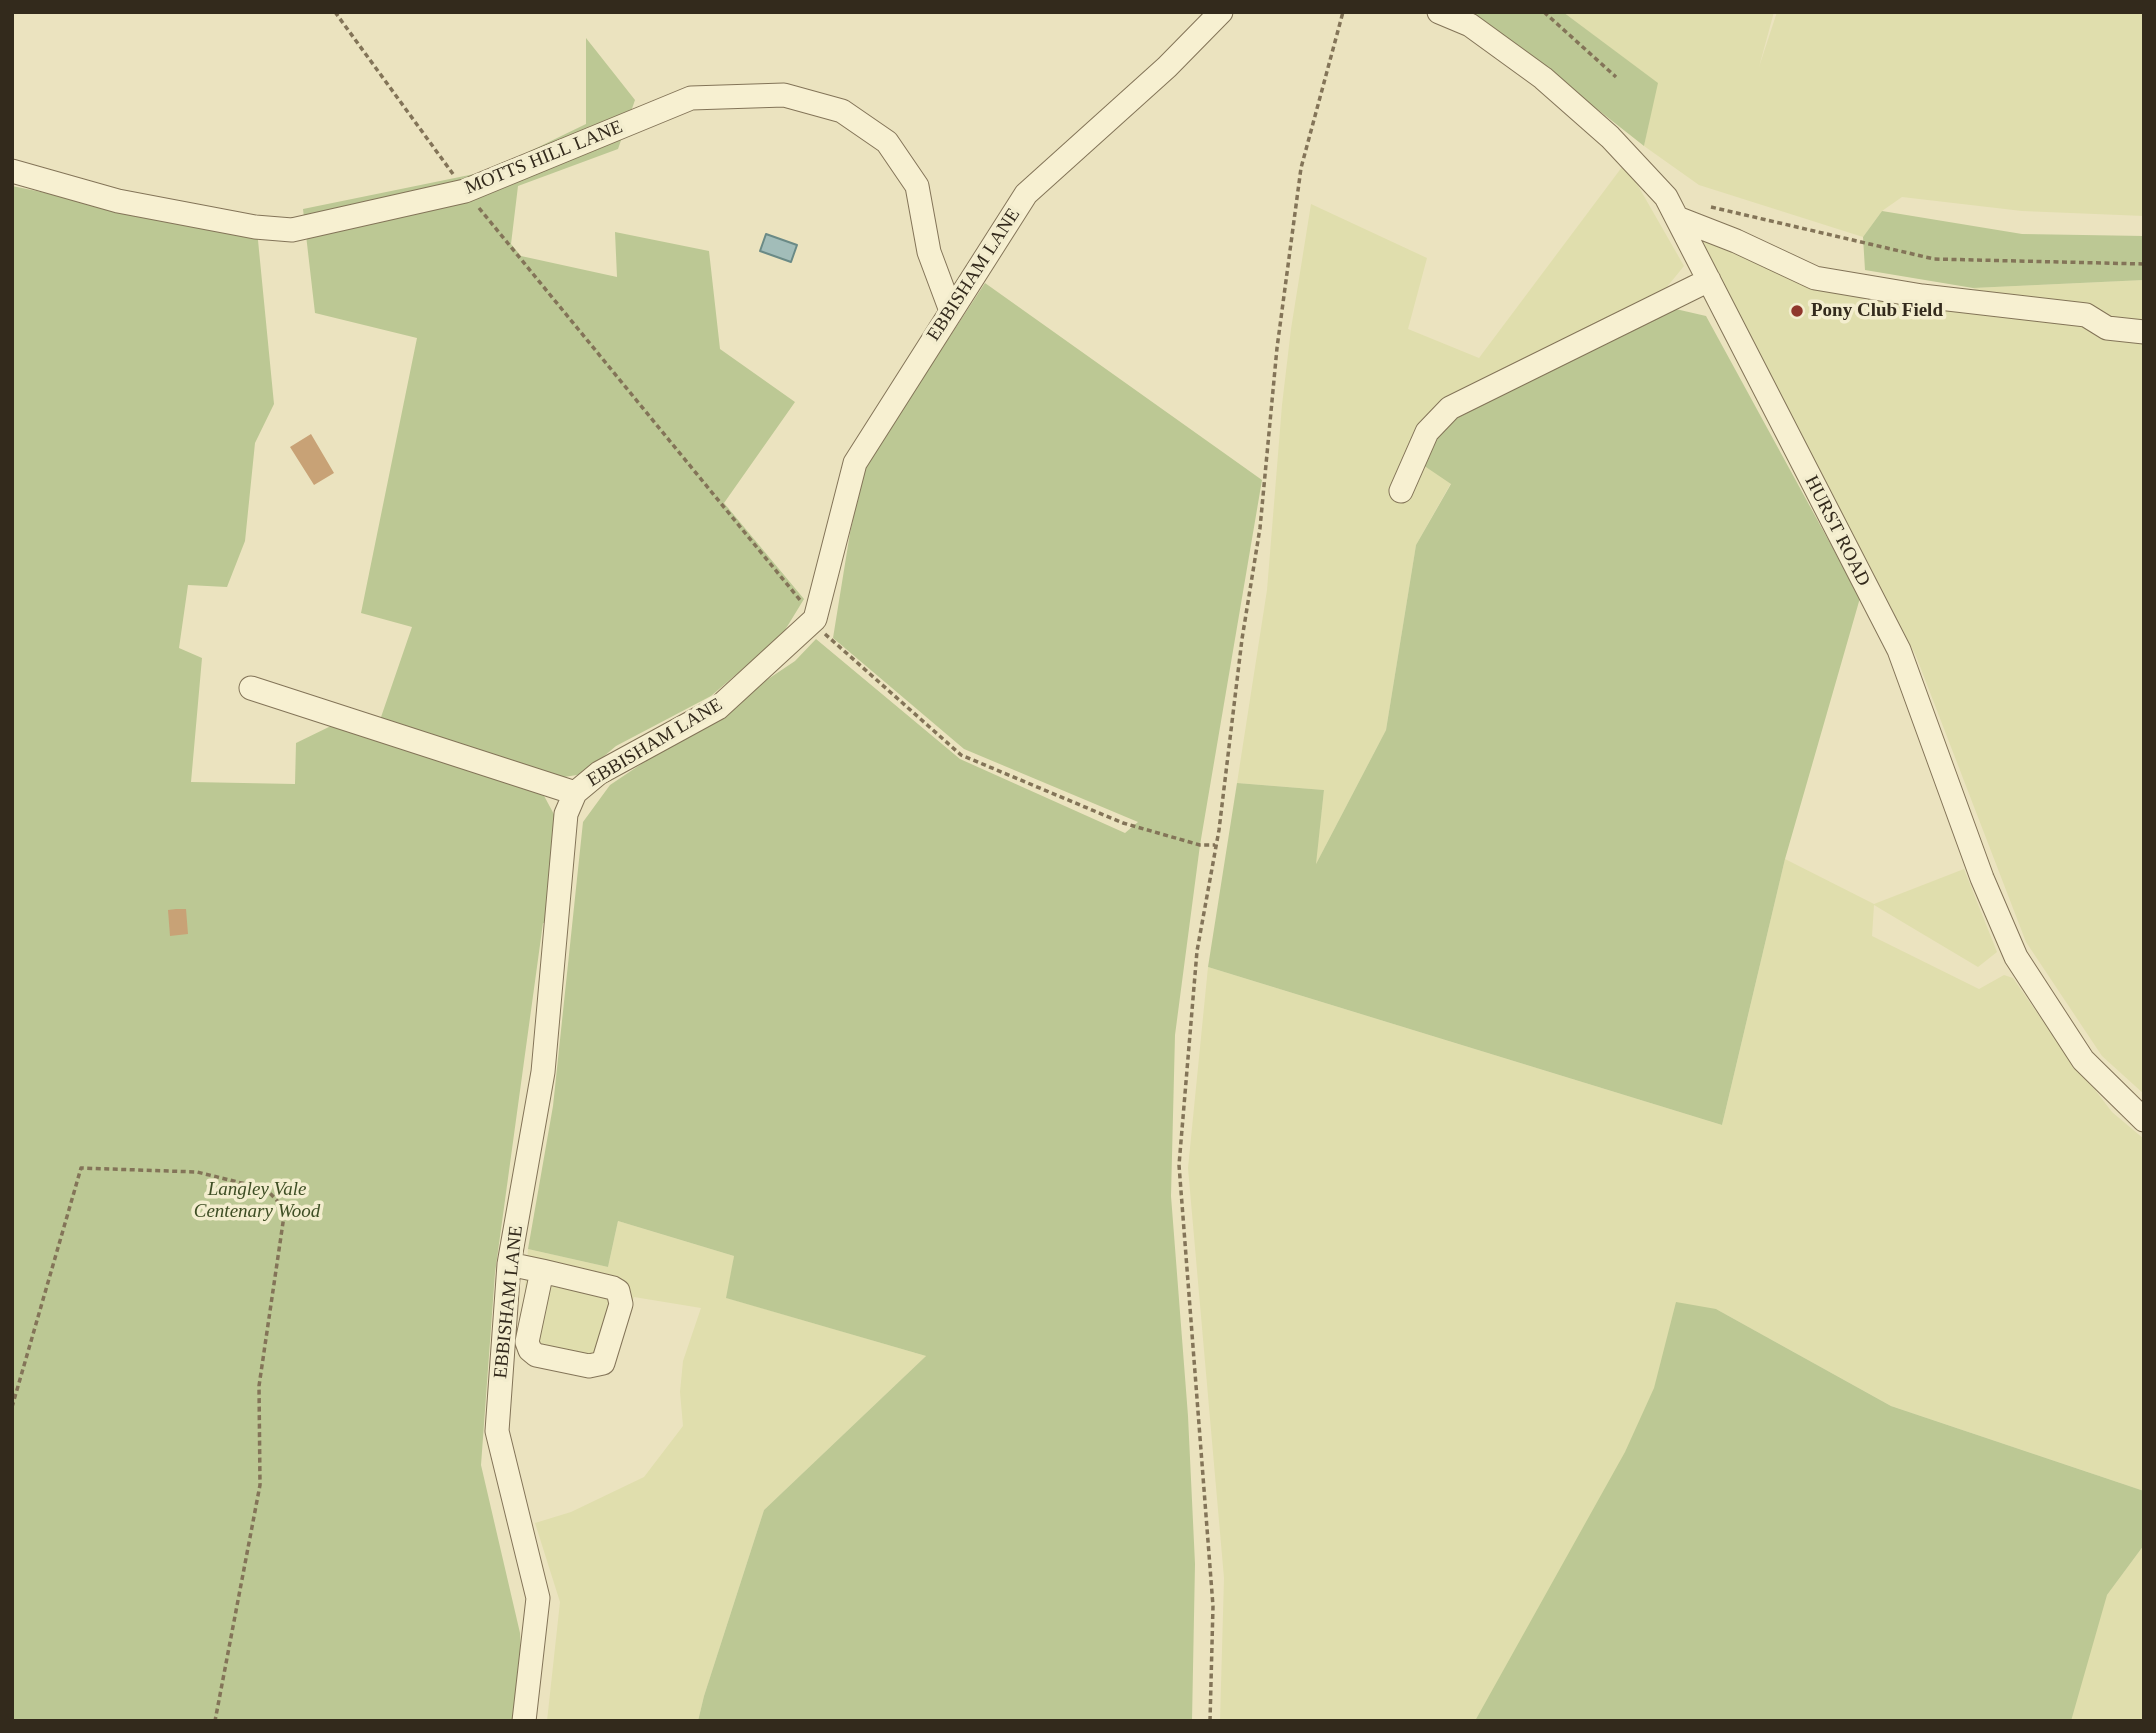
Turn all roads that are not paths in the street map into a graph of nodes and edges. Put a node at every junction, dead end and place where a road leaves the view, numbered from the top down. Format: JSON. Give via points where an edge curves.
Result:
{"nodes":[{"id":1,"x":1221,"y":12,"type":"edge"},
{"id":2,"x":1439,"y":12,"type":"edge"},
{"id":3,"x":12,"y":171,"type":"edge"},
{"id":4,"x":1677,"y":218,"type":"junction"},
{"id":5,"x":1709,"y":280,"type":"junction"},
{"id":6,"x":951,"y":311,"type":"junction"},
{"id":7,"x":2144,"y":332,"type":"edge"},
{"id":8,"x":1401,"y":491,"type":"dead end"},
{"id":9,"x":251,"y":688,"type":"dead end"},
{"id":10,"x":575,"y":793,"type":"junction"},
{"id":11,"x":2144,"y":1119,"type":"edge"},
{"id":12,"x":509,"y":1264,"type":"junction"},
{"id":13,"x":542,"y":1271,"type":"junction"},
{"id":14,"x":524,"y":1721,"type":"edge"}],
"edges":[{"from":1,"to":6,"type":"street","name":"EBBISHAM LANE","via":[[1026,194]]},
{"from":2,"to":4,"type":"street","name":"HURST ROAD","via":[[1470,24],[1543,78],[1610,137],[1666,197]]},
{"from":3,"to":6,"type":"street","name":"MOTTS HILL LANE","via":[[118,201],[292,230],[465,191],[691,98],[783,95],[842,111],[887,142],[916,186],[929,252]]},
{"from":4,"to":5,"type":"street","name":"HURST ROAD"},
{"from":4,"to":7,"type":"street","via":[[1815,278],[2087,315],[2106,328]]},
{"from":5,"to":8,"type":"street","via":[[1450,408],[1427,432]]},
{"from":5,"to":11,"type":"street","name":"HURST ROAD","via":[[1899,650],[2016,957],[2083,1060]]},
{"from":6,"to":10,"type":"street","name":"EBBISHAM LANE","via":[[855,463],[816,619],[718,708],[599,773]]},
{"from":9,"to":10,"type":"street"},
{"from":10,"to":12,"type":"street","name":"EBBISHAM LANE","via":[[566,814],[543,1072]]},
{"from":12,"to":13,"type":"street"},
{"from":12,"to":14,"type":"street","name":"EBBISHAM LANE","via":[[497,1430],[538,1598]]},
{"from":13,"to":13,"type":"street","via":[[618,1292],[621,1304],[603,1363],[589,1366],[530,1350],[527,1342]]}]}
